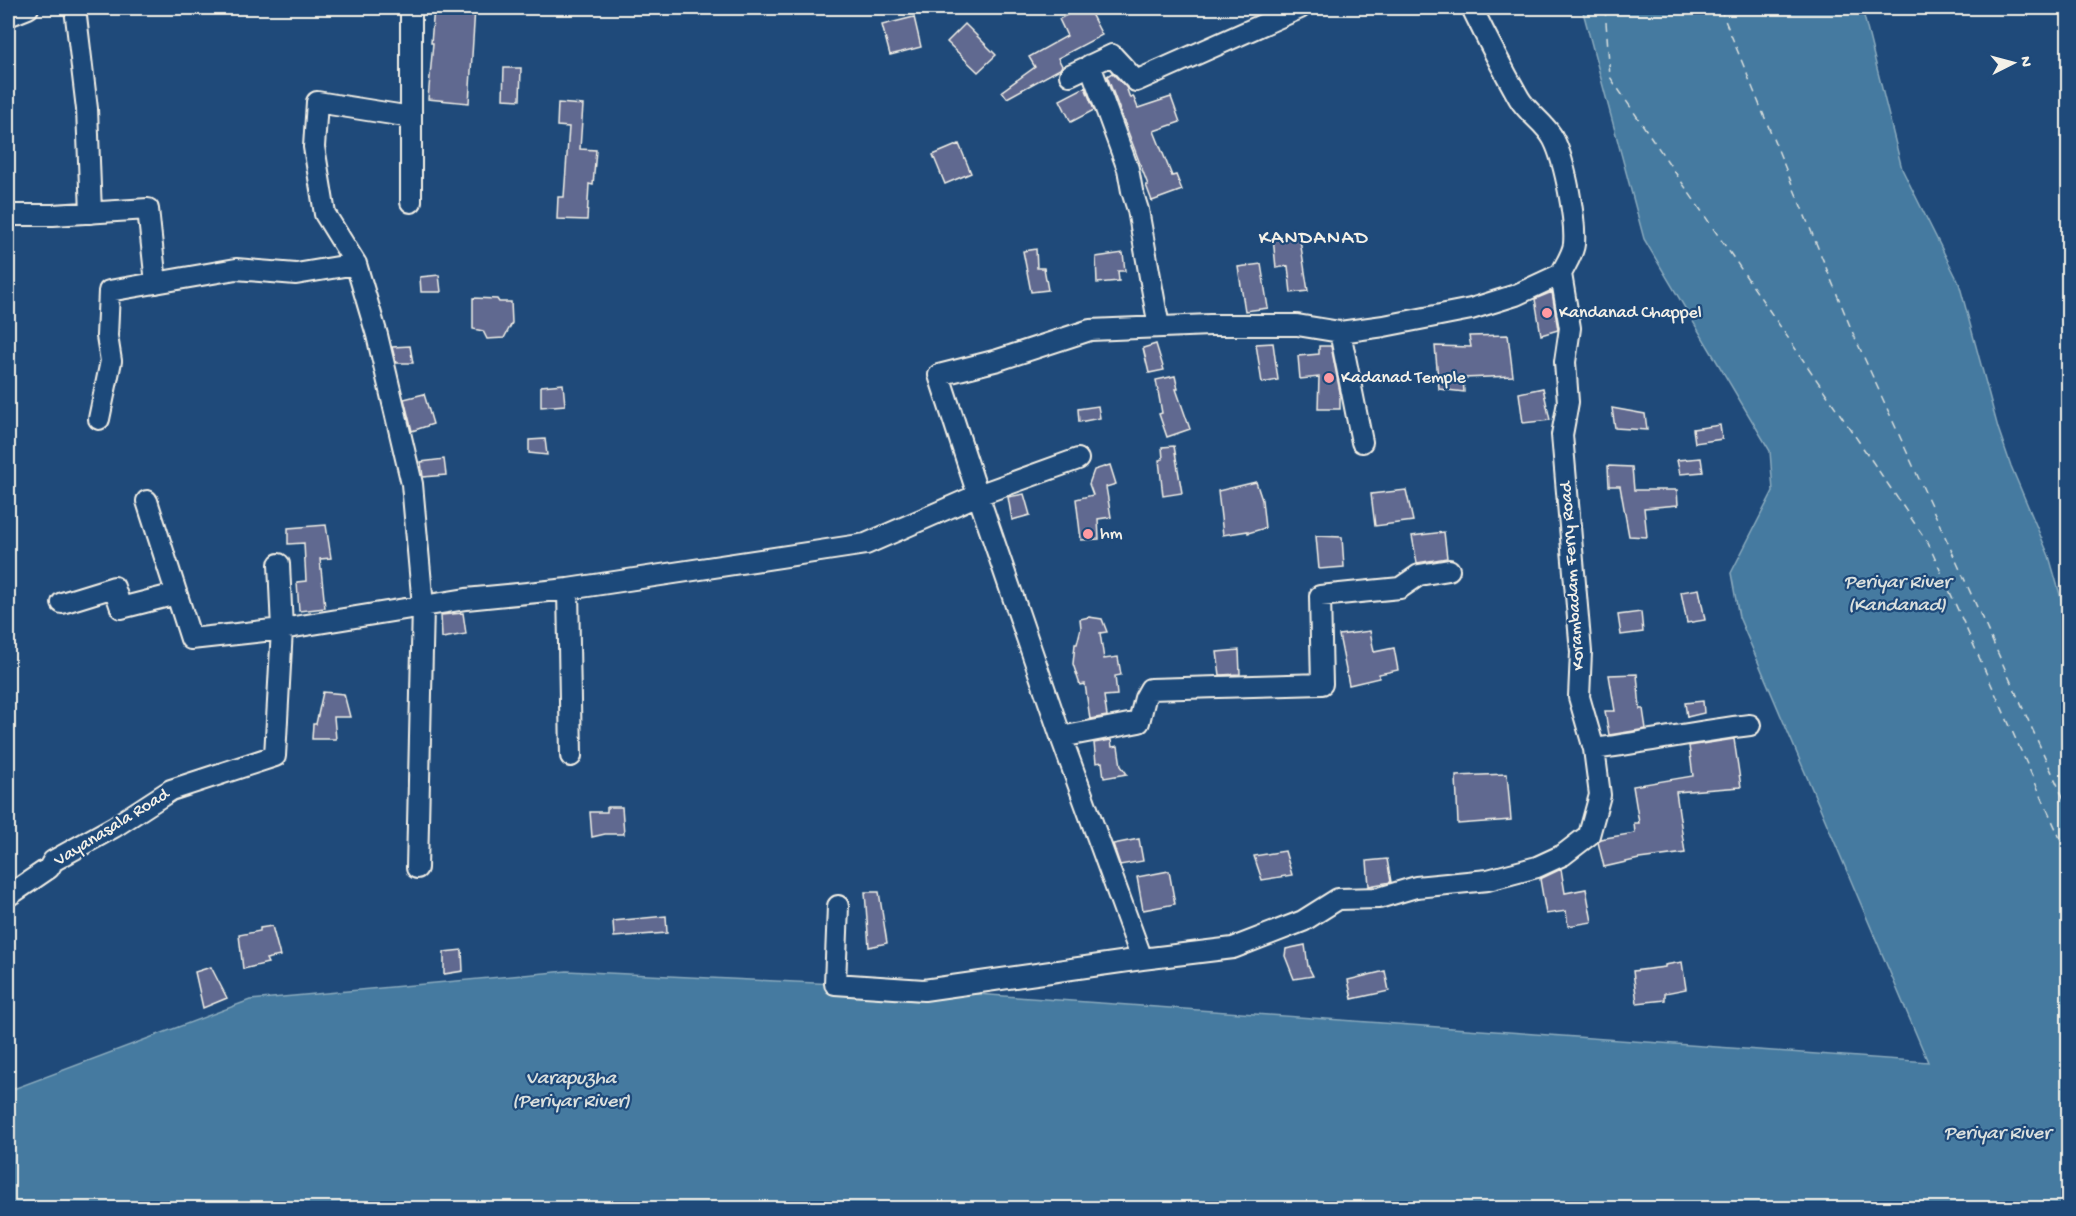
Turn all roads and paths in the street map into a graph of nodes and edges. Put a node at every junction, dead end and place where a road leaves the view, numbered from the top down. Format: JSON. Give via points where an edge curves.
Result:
{"nodes":[{"id":1,"x":28,"y":8,"type":"edge"},
{"id":2,"x":75,"y":8,"type":"edge"},
{"id":3,"x":411,"y":8,"type":"edge"},
{"id":4,"x":1300,"y":8,"type":"edge"},
{"id":5,"x":1472,"y":8,"type":"edge"},
{"id":6,"x":8,"y":16,"type":"edge"},
{"id":7,"x":1090,"y":66,"type":"junction"},
{"id":8,"x":1070,"y":75,"type":"dead end"},
{"id":9,"x":411,"y":117,"type":"junction"},
{"id":10,"x":411,"y":202,"type":"dead end"},
{"id":11,"x":91,"y":213,"type":"junction"},
{"id":12,"x":8,"y":215,"type":"edge"},
{"id":13,"x":356,"y":264,"type":"junction"},
{"id":14,"x":1561,"y":274,"type":"junction"},
{"id":15,"x":156,"y":283,"type":"junction"},
{"id":16,"x":1159,"y":327,"type":"junction"},
{"id":17,"x":1340,"y":332,"type":"junction"},
{"id":18,"x":99,"y":419,"type":"dead end"},
{"id":19,"x":1362,"y":442,"type":"dead end"},
{"id":20,"x":1078,"y":459,"type":"dead end"},
{"id":21,"x":978,"y":495,"type":"junction"},
{"id":22,"x":147,"y":501,"type":"dead end"},
{"id":23,"x":279,"y":564,"type":"dead end"},
{"id":24,"x":1449,"y":570,"type":"dead end"},
{"id":25,"x":568,"y":589,"type":"junction"},
{"id":26,"x":176,"y":594,"type":"junction"},
{"id":27,"x":62,"y":603,"type":"dead end"},
{"id":28,"x":423,"y":606,"type":"junction"},
{"id":29,"x":282,"y":629,"type":"junction"},
{"id":30,"x":1750,"y":725,"type":"dead end"},
{"id":31,"x":1061,"y":737,"type":"junction"},
{"id":32,"x":1594,"y":749,"type":"junction"},
{"id":33,"x":571,"y":756,"type":"dead end"},
{"id":34,"x":417,"y":868,"type":"dead end"},
{"id":35,"x":8,"y":896,"type":"edge"},
{"id":36,"x":838,"y":906,"type":"dead end"},
{"id":37,"x":1142,"y":959,"type":"junction"}],
"edges":[{"from":1,"to":6,"type":"street"},
{"from":2,"to":11,"type":"street","via":[[87,109]]},
{"from":3,"to":9,"type":"street"},
{"from":4,"to":7,"type":"street","via":[[1136,81],[1112,54]]},
{"from":5,"to":14,"type":"street","via":[[1490,49],[1521,101],[1554,140],[1570,197],[1574,246]]},
{"from":7,"to":8,"type":"street"},
{"from":7,"to":16,"type":"street","via":[[1128,169]]},
{"from":9,"to":10,"type":"street"},
{"from":9,"to":13,"type":"street","via":[[317,102],[314,147],[325,214]]},
{"from":11,"to":12,"type":"street"},
{"from":11,"to":15,"type":"street","via":[[148,209]]},
{"from":13,"to":15,"type":"street","via":[[296,274],[236,269]]},
{"from":13,"to":28,"type":"street","via":[[411,484]]},
{"from":14,"to":17,"type":"street","via":[[1471,309]]},
{"from":14,"to":32,"type":"street","name":"Korambadam Ferry Road","via":[[1570,328],[1565,362],[1568,402],[1562,435],[1581,652],[1579,697]]},
{"from":15,"to":18,"type":"street","via":[[109,291],[107,336],[111,361]]},
{"from":16,"to":17,"type":"street","via":[[1297,325]]},
{"from":16,"to":21,"type":"street","via":[[1090,330],[939,375]]},
{"from":17,"to":19,"type":"street"},
{"from":20,"to":21,"type":"street"},
{"from":21,"to":25,"type":"street","via":[[866,544]]},
{"from":21,"to":31,"type":"street"},
{"from":22,"to":26,"type":"street"},
{"from":23,"to":29,"type":"street"},
{"from":24,"to":31,"type":"street","via":[[1419,575],[1400,588],[1320,596],[1322,684],[1150,689],[1138,722]]},
{"from":25,"to":28,"type":"street"},
{"from":25,"to":33,"type":"street"},
{"from":26,"to":27,"type":"street","via":[[121,608],[114,587]]},
{"from":26,"to":29,"type":"street","via":[[191,639]]},
{"from":28,"to":29,"type":"street"},
{"from":28,"to":34,"type":"street"},
{"from":29,"to":35,"type":"street","name":"Vayanasala Road","via":[[275,756],[171,790],[52,861],[49,868]]},
{"from":30,"to":32,"type":"street"},
{"from":31,"to":37,"type":"street"},
{"from":32,"to":37,"type":"street","name":"Korambadam Ferry Road","via":[[1600,795],[1589,835],[1563,855],[1537,867],[1488,880],[1416,887],[1379,898],[1338,899],[1303,921],[1233,948]]},
{"from":36,"to":37,"type":"street","name":"Korambadam Ferry Road","via":[[835,984],[924,990]]}]}
